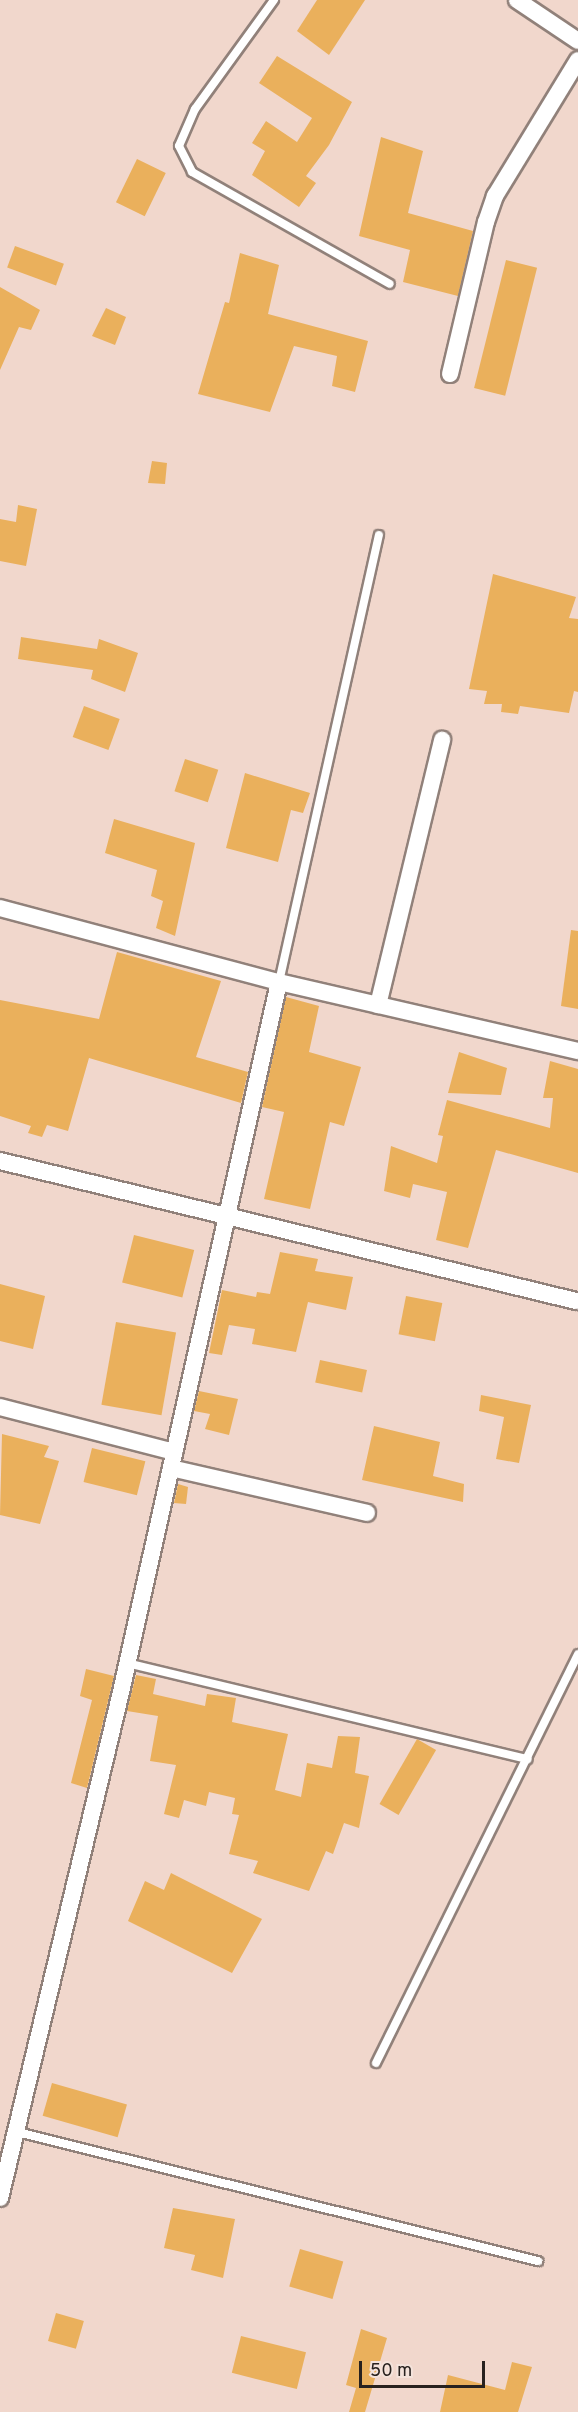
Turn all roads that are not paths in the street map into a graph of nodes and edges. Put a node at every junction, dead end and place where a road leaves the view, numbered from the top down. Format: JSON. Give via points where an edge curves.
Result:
{"nodes":[{"id":1,"x":274,"y":0,"type":"edge"},
{"id":2,"x":517,"y":0,"type":"edge"},
{"id":3,"x":578,"y":41,"type":"edge"},
{"id":4,"x":578,"y":60,"type":"edge"},
{"id":5,"x":390,"y":284,"type":"dead end"},
{"id":6,"x":450,"y":374,"type":"dead end"},
{"id":7,"x":379,"y":535,"type":"dead end"},
{"id":8,"x":442,"y":740,"type":"dead end"},
{"id":9,"x":0,"y":908,"type":"edge"},
{"id":10,"x":279,"y":982,"type":"junction"},
{"id":11,"x":378,"y":1005,"type":"junction"},
{"id":12,"x":578,"y":1051,"type":"edge"},
{"id":13,"x":0,"y":1161,"type":"edge"},
{"id":14,"x":226,"y":1218,"type":"junction"},
{"id":15,"x":576,"y":1301,"type":"dead end"},
{"id":16,"x":0,"y":1407,"type":"edge"},
{"id":17,"x":172,"y":1460,"type":"junction"},
{"id":18,"x":367,"y":1514,"type":"dead end"},
{"id":19,"x":578,"y":1654,"type":"edge"},
{"id":20,"x":127,"y":1663,"type":"junction"},
{"id":21,"x":528,"y":1759,"type":"junction"},
{"id":22,"x":376,"y":2063,"type":"dead end"},
{"id":23,"x":17,"y":2132,"type":"junction"},
{"id":24,"x":0,"y":2198,"type":"edge"},
{"id":25,"x":538,"y":2261,"type":"dead end"}],
"edges":[{"from":1,"to":5,"type":"lane","via":[[195,109],[179,146],[192,172]]},
{"from":2,"to":3,"type":"street"},
{"from":4,"to":6,"type":"street","via":[[495,196]]},
{"from":7,"to":10,"type":"lane"},
{"from":8,"to":11,"type":"street"},
{"from":9,"to":10,"type":"street"},
{"from":10,"to":11,"type":"street"},
{"from":10,"to":14,"type":"street"},
{"from":11,"to":12,"type":"street"},
{"from":13,"to":14,"type":"street"},
{"from":14,"to":15,"type":"street"},
{"from":14,"to":17,"type":"street"},
{"from":16,"to":17,"type":"street"},
{"from":17,"to":18,"type":"street"},
{"from":17,"to":20,"type":"street"},
{"from":19,"to":21,"type":"lane"},
{"from":20,"to":21,"type":"lane"},
{"from":20,"to":23,"type":"street"},
{"from":21,"to":22,"type":"lane"},
{"from":23,"to":24,"type":"street"},
{"from":23,"to":25,"type":"lane"}]}
